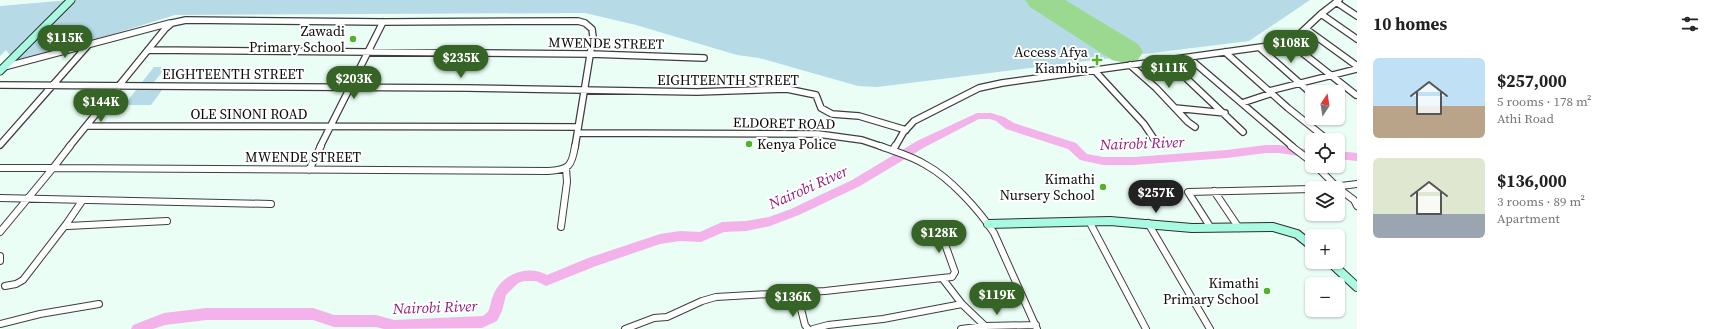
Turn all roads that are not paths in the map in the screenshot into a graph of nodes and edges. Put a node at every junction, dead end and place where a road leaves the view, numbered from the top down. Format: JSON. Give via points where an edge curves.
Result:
{"nodes":[{"id":1,"x":65,"y":0,"type":"edge"},
{"id":2,"x":71,"y":0,"type":"edge"},
{"id":3,"x":1338,"y":1,"type":"edge"},
{"id":4,"x":1321,"y":14,"type":"junction"},
{"id":5,"x":1357,"y":16,"type":"edge"},
{"id":6,"x":382,"y":22,"type":"junction"},
{"id":7,"x":172,"y":23,"type":"junction"},
{"id":8,"x":1306,"y":29,"type":"junction"},
{"id":9,"x":1357,"y":40,"type":"edge"},
{"id":10,"x":1290,"y":43,"type":"junction"},
{"id":11,"x":89,"y":44,"type":"junction"},
{"id":12,"x":1260,"y":48,"type":"junction"},
{"id":13,"x":148,"y":50,"type":"junction"},
{"id":14,"x":368,"y":52,"type":"junction"},
{"id":15,"x":1225,"y":52,"type":"junction"},
{"id":16,"x":591,"y":54,"type":"junction"},
{"id":17,"x":704,"y":58,"type":"dead end"},
{"id":18,"x":1189,"y":58,"type":"junction"},
{"id":19,"x":1167,"y":60,"type":"junction"},
{"id":20,"x":1130,"y":65,"type":"junction"},
{"id":21,"x":1,"y":67,"type":"edge"},
{"id":22,"x":1357,"y":67,"type":"edge"},
{"id":23,"x":1095,"y":70,"type":"junction"},
{"id":24,"x":1331,"y":76,"type":"junction"},
{"id":25,"x":1301,"y":84,"type":"junction"},
{"id":26,"x":0,"y":85,"type":"edge"},
{"id":27,"x":53,"y":86,"type":"junction"},
{"id":28,"x":119,"y":86,"type":"junction"},
{"id":29,"x":351,"y":86,"type":"junction"},
{"id":30,"x":1305,"y":88,"type":"edge"},
{"id":31,"x":586,"y":89,"type":"junction"},
{"id":32,"x":1271,"y":92,"type":"junction"},
{"id":33,"x":1356,"y":95,"type":"dead end"},
{"id":34,"x":1242,"y":103,"type":"junction"},
{"id":35,"x":1175,"y":108,"type":"junction"},
{"id":36,"x":1225,"y":113,"type":"junction"},
{"id":37,"x":88,"y":126,"type":"junction"},
{"id":38,"x":330,"y":127,"type":"junction"},
{"id":39,"x":1195,"y":127,"type":"dead end"},
{"id":40,"x":578,"y":130,"type":"junction"},
{"id":41,"x":906,"y":130,"type":"junction"},
{"id":42,"x":1243,"y":132,"type":"dead end"},
{"id":43,"x":1320,"y":133,"type":"edge"},
{"id":44,"x":1154,"y":139,"type":"dead end"},
{"id":45,"x":0,"y":145,"type":"edge"},
{"id":46,"x":894,"y":151,"type":"junction"},
{"id":47,"x":1305,"y":157,"type":"edge"},
{"id":48,"x":0,"y":168,"type":"edge"},
{"id":49,"x":52,"y":168,"type":"junction"},
{"id":50,"x":566,"y":168,"type":"junction"},
{"id":51,"x":309,"y":170,"type":"junction"},
{"id":52,"x":1323,"y":173,"type":"edge"},
{"id":53,"x":1330,"y":181,"type":"edge"},
{"id":54,"x":1357,"y":184,"type":"edge"},
{"id":55,"x":1345,"y":186,"type":"edge"},
{"id":56,"x":1305,"y":188,"type":"edge"},
{"id":57,"x":1214,"y":191,"type":"junction"},
{"id":58,"x":1345,"y":194,"type":"edge"},
{"id":59,"x":0,"y":198,"type":"edge"},
{"id":60,"x":27,"y":200,"type":"junction"},
{"id":61,"x":82,"y":201,"type":"junction"},
{"id":62,"x":271,"y":204,"type":"dead end"},
{"id":63,"x":1357,"y":206,"type":"edge"},
{"id":64,"x":166,"y":221,"type":"dead end"},
{"id":65,"x":1089,"y":221,"type":"junction"},
{"id":66,"x":66,"y":223,"type":"junction"},
{"id":67,"x":1148,"y":223,"type":"junction"},
{"id":68,"x":988,"y":224,"type":"junction"},
{"id":69,"x":561,"y":227,"type":"dead end"},
{"id":70,"x":1211,"y":228,"type":"junction"},
{"id":71,"x":1239,"y":228,"type":"junction"},
{"id":72,"x":0,"y":232,"type":"edge"},
{"id":73,"x":941,"y":233,"type":"dead end"},
{"id":74,"x":1305,"y":240,"type":"edge"},
{"id":75,"x":0,"y":256,"type":"edge"},
{"id":76,"x":0,"y":261,"type":"edge"},
{"id":77,"x":1338,"y":269,"type":"edge"},
{"id":78,"x":942,"y":278,"type":"junction"},
{"id":79,"x":5,"y":286,"type":"dead end"},
{"id":80,"x":1357,"y":287,"type":"edge"},
{"id":81,"x":797,"y":293,"type":"junction"},
{"id":82,"x":99,"y":304,"type":"dead end"},
{"id":83,"x":962,"y":304,"type":"junction"},
{"id":84,"x":0,"y":324,"type":"edge"},
{"id":85,"x":985,"y":326,"type":"junction"},
{"id":86,"x":1036,"y":327,"type":"edge"},
{"id":87,"x":625,"y":329,"type":"edge"},
{"id":88,"x":808,"y":329,"type":"edge"},
{"id":89,"x":813,"y":329,"type":"edge"},
{"id":90,"x":961,"y":329,"type":"edge"},
{"id":91,"x":1146,"y":329,"type":"edge"},
{"id":92,"x":1210,"y":329,"type":"edge"}],
"edges":[{"from":1,"to":21,"type":"street"},
{"from":2,"to":21,"type":"street"},
{"from":3,"to":4,"type":"street"},
{"from":3,"to":5,"type":"street"},
{"from":4,"to":8,"type":"street"},
{"from":4,"to":9,"type":"street"},
{"from":6,"to":7,"type":"street","via":[[181,20]]},
{"from":6,"to":14,"type":"street"},
{"from":6,"to":16,"type":"street","via":[[584,22],[592,28],[594,38]]},
{"from":7,"to":11,"type":"street"},
{"from":7,"to":13,"type":"street"},
{"from":8,"to":10,"type":"street"},
{"from":8,"to":22,"type":"street"},
{"from":10,"to":12,"type":"street"},
{"from":10,"to":24,"type":"street"},
{"from":11,"to":21,"type":"street"},
{"from":11,"to":27,"type":"street"},
{"from":12,"to":15,"type":"street"},
{"from":12,"to":25,"type":"street"},
{"from":13,"to":14,"type":"street","name":"MWENDE STREET"},
{"from":13,"to":28,"type":"street"},
{"from":14,"to":16,"type":"street","name":"MWENDE STREET"},
{"from":14,"to":29,"type":"street"},
{"from":15,"to":18,"type":"street"},
{"from":15,"to":32,"type":"street"},
{"from":16,"to":17,"type":"street","name":"MWENDE STREET"},
{"from":16,"to":31,"type":"street"},
{"from":18,"to":19,"type":"street"},
{"from":18,"to":34,"type":"street"},
{"from":19,"to":20,"type":"street"},
{"from":19,"to":36,"type":"street"},
{"from":20,"to":23,"type":"street"},
{"from":20,"to":35,"type":"street"},
{"from":22,"to":24,"type":"street"},
{"from":23,"to":41,"type":"street","via":[[979,88],[926,114],[914,121]]},
{"from":23,"to":44,"type":"street","via":[[1144,124]]},
{"from":24,"to":25,"type":"street"},
{"from":24,"to":33,"type":"street"},
{"from":25,"to":30,"type":"street"},
{"from":25,"to":32,"type":"street"},
{"from":26,"to":27,"type":"street","name":"EIGHTEENTH STREET"},
{"from":27,"to":28,"type":"street","name":"EIGHTEENTH STREET"},
{"from":27,"to":45,"type":"street"},
{"from":28,"to":29,"type":"street","name":"EIGHTEENTH STREET"},
{"from":28,"to":37,"type":"street"},
{"from":29,"to":31,"type":"street","name":"EIGHTEENTH STREET"},
{"from":29,"to":38,"type":"street"},
{"from":31,"to":40,"type":"street"},
{"from":31,"to":41,"type":"street","name":"EIGHTEENTH STREET","via":[[697,92],[787,89],[816,95],[821,108],[832,114],[859,116]]},
{"from":32,"to":34,"type":"street"},
{"from":32,"to":43,"type":"street"},
{"from":34,"to":47,"type":"street"},
{"from":35,"to":36,"type":"street"},
{"from":35,"to":39,"type":"street"},
{"from":36,"to":42,"type":"street"},
{"from":37,"to":38,"type":"street","name":"OLE SINONI ROAD"},
{"from":37,"to":49,"type":"street"},
{"from":38,"to":40,"type":"street","name":"OLE SINONI ROAD"},
{"from":38,"to":51,"type":"street"},
{"from":40,"to":46,"type":"street","name":"ELDORET ROAD","via":[[818,134],[862,140]]},
{"from":40,"to":50,"type":"street","via":[[572,164]]},
{"from":41,"to":46,"type":"street"},
{"from":46,"to":68,"type":"street","name":"ELDORET ROAD","via":[[927,165],[950,182]]},
{"from":48,"to":49,"type":"street","name":"MWENDE STREET"},
{"from":49,"to":51,"type":"street","name":"MWENDE STREET"},
{"from":49,"to":60,"type":"street"},
{"from":50,"to":51,"type":"street","name":"MWENDE STREET","via":[[530,171]]},
{"from":50,"to":69,"type":"street","via":[[568,182]]},
{"from":52,"to":53,"type":"street"},
{"from":54,"to":55,"type":"street"},
{"from":56,"to":57,"type":"street"},
{"from":57,"to":70,"type":"street","via":[[1188,193]]},
{"from":57,"to":71,"type":"street"},
{"from":58,"to":63,"type":"street","via":[[1354,200]]},
{"from":59,"to":60,"type":"street"},
{"from":60,"to":61,"type":"street"},
{"from":60,"to":72,"type":"street"},
{"from":61,"to":62,"type":"street"},
{"from":61,"to":66,"type":"street"},
{"from":64,"to":66,"type":"street","via":[[68,226]]},
{"from":65,"to":67,"type":"street"},
{"from":65,"to":68,"type":"street"},
{"from":65,"to":91,"type":"street"},
{"from":66,"to":79,"type":"street","via":[[23,280]]},
{"from":67,"to":70,"type":"street"},
{"from":67,"to":92,"type":"street"},
{"from":68,"to":86,"type":"street","name":"ELDORET ROAD"},
{"from":70,"to":71,"type":"street"},
{"from":71,"to":74,"type":"street","via":[[1284,230],[1297,234]]},
{"from":73,"to":78,"type":"street","via":[[955,272],[952,277]]},
{"from":75,"to":76,"type":"street"},
{"from":77,"to":80,"type":"street"},
{"from":78,"to":81,"type":"street"},
{"from":78,"to":83,"type":"street"},
{"from":81,"to":87,"type":"street","via":[[716,297],[667,317],[654,318]]},
{"from":81,"to":88,"type":"street"},
{"from":82,"to":84,"type":"street"},
{"from":83,"to":85,"type":"street"},
{"from":83,"to":89,"type":"street"},
{"from":85,"to":86,"type":"street"},
{"from":85,"to":90,"type":"street"}]}
